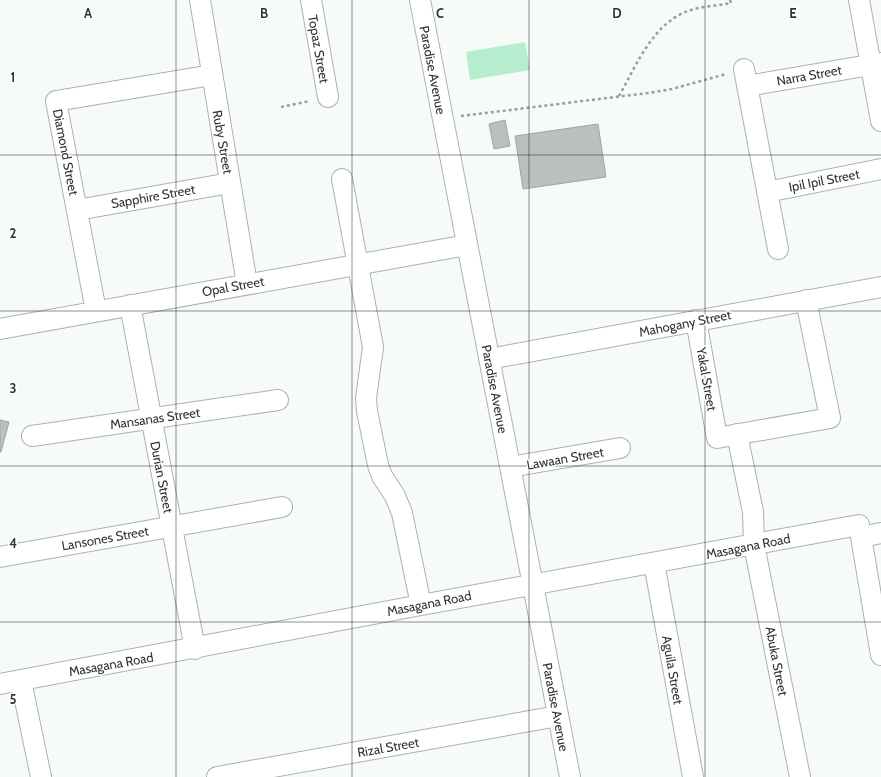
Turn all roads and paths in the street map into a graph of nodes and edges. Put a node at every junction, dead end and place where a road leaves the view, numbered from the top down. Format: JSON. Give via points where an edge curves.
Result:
{"nodes":[{"id":1,"x":200,"y":0,"type":"edge"},
{"id":2,"x":311,"y":0,"type":"edge"},
{"id":3,"x":420,"y":0,"type":"edge"},
{"id":4,"x":730,"y":0,"type":"edge"},
{"id":5,"x":859,"y":0,"type":"edge"},
{"id":6,"x":876,"y":64,"type":"edge"},
{"id":7,"x":212,"y":75,"type":"junction"},
{"id":8,"x":746,"y":78,"type":"junction"},
{"id":9,"x":619,"y":96,"type":"junction"},
{"id":10,"x":328,"y":97,"type":"joint"},
{"id":11,"x":281,"y":107,"type":"dead end"},
{"id":12,"x":442,"y":118,"type":"junction"},
{"id":13,"x":881,"y":120,"type":"edge"},
{"id":14,"x":881,"y":169,"type":"edge"},
{"id":15,"x":342,"y":179,"type":"dead end"},
{"id":16,"x":230,"y":183,"type":"junction"},
{"id":17,"x":767,"y":192,"type":"junction"},
{"id":18,"x":77,"y":210,"type":"junction"},
{"id":19,"x":467,"y":245,"type":"junction"},
{"id":20,"x":778,"y":249,"type":"dead end"},
{"id":21,"x":358,"y":264,"type":"junction"},
{"id":22,"x":247,"y":284,"type":"junction"},
{"id":23,"x":881,"y":287,"type":"edge"},
{"id":24,"x":806,"y":300,"type":"junction"},
{"id":25,"x":130,"y":305,"type":"junction"},
{"id":26,"x":96,"y":311,"type":"junction"},
{"id":27,"x":696,"y":320,"type":"junction"},
{"id":28,"x":0,"y":329,"type":"edge"},
{"id":29,"x":489,"y":359,"type":"junction"},
{"id":30,"x":278,"y":400,"type":"dead end"},
{"id":31,"x":152,"y":419,"type":"junction"},
{"id":32,"x":738,"y":434,"type":"junction"},
{"id":33,"x":32,"y":436,"type":"dead end"},
{"id":34,"x":620,"y":448,"type":"dead end"},
{"id":35,"x":510,"y":468,"type":"junction"},
{"id":36,"x":282,"y":507,"type":"dead end"},
{"id":37,"x":172,"y":526,"type":"junction"},
{"id":38,"x":860,"y":531,"type":"junction"},
{"id":39,"x":881,"y":533,"type":"edge"},
{"id":40,"x":754,"y":545,"type":"junction"},
{"id":41,"x":0,"y":556,"type":"edge"},
{"id":42,"x":654,"y":563,"type":"junction"},
{"id":43,"x":533,"y":585,"type":"junction"},
{"id":44,"x":421,"y":605,"type":"junction"},
{"id":45,"x":195,"y":649,"type":"junction"},
{"id":46,"x":881,"y":655,"type":"edge"},
{"id":47,"x":21,"y":681,"type":"junction"},
{"id":48,"x":0,"y":684,"type":"edge"},
{"id":49,"x":558,"y":716,"type":"junction"},
{"id":50,"x":41,"y":777,"type":"edge"},
{"id":51,"x":217,"y":777,"type":"edge"},
{"id":52,"x":570,"y":777,"type":"edge"},
{"id":53,"x":693,"y":777,"type":"edge"},
{"id":54,"x":800,"y":777,"type":"edge"}],
"edges":[{"from":1,"to":7,"type":"street","name":"Ruby Street"},
{"from":2,"to":10,"type":"street","name":"Topaz Street"},
{"from":3,"to":12,"type":"street","name":"Paradise Avenue"},
{"from":4,"to":9,"type":"path","via":[[731,3],[688,11],[660,29]]},
{"from":5,"to":6,"type":"street"},
{"from":6,"to":8,"type":"street","name":"Narra Street"},
{"from":6,"to":13,"type":"street"},
{"from":7,"to":16,"type":"street","name":"Ruby Street"},
{"from":7,"to":18,"type":"street","name":"Diamond Street","via":[[56,101]]},
{"from":8,"to":9,"type":"path"},
{"from":8,"to":17,"type":"street"},
{"from":9,"to":12,"type":"path"},
{"from":10,"to":11,"type":"path"},
{"from":12,"to":19,"type":"street","name":"Paradise Avenue"},
{"from":14,"to":17,"type":"street","name":"Ipil Ipil Street"},
{"from":15,"to":21,"type":"street"},
{"from":16,"to":18,"type":"street","name":"Sapphire Street"},
{"from":16,"to":22,"type":"street","name":"Ruby Street"},
{"from":17,"to":20,"type":"street"},
{"from":18,"to":26,"type":"street","name":"Diamond Street"},
{"from":19,"to":21,"type":"street","name":"Opal Street"},
{"from":19,"to":29,"type":"street","name":"Paradise Avenue"},
{"from":21,"to":22,"type":"street","name":"Opal Street"},
{"from":21,"to":44,"type":"street","via":[[373,347],[366,398],[367,411],[378,465],[402,513]]},
{"from":22,"to":25,"type":"street","name":"Opal Street"},
{"from":23,"to":24,"type":"street","name":"Mahogany Street"},
{"from":24,"to":27,"type":"street","name":"Mahogany Street"},
{"from":24,"to":32,"type":"street","via":[[830,418]]},
{"from":25,"to":26,"type":"street","name":"Opal Street"},
{"from":25,"to":31,"type":"street","name":"Durian Street"},
{"from":26,"to":28,"type":"street","name":"Opal Street"},
{"from":27,"to":29,"type":"street","name":"Mahogany Street"},
{"from":27,"to":32,"type":"street","name":"Yakal Street","via":[[717,438]]},
{"from":29,"to":35,"type":"street","name":"Paradise Avenue"},
{"from":30,"to":31,"type":"street","name":"Mansanas Street"},
{"from":31,"to":33,"type":"street","name":"Mansanas Street"},
{"from":31,"to":37,"type":"street","name":"Durian Street"},
{"from":32,"to":40,"type":"street","name":"Abuka Street","via":[[753,512]]},
{"from":34,"to":35,"type":"street","name":"Lawaan Street"},
{"from":35,"to":43,"type":"street","name":"Paradise Avenue"},
{"from":36,"to":37,"type":"street","name":"Lansones Street"},
{"from":37,"to":41,"type":"street","name":"Lansones Street"},
{"from":37,"to":45,"type":"street","name":"Durian Street"},
{"from":38,"to":39,"type":"street","name":"Masagana Road"},
{"from":38,"to":40,"type":"street","name":"Masagana Road"},
{"from":38,"to":46,"type":"street"},
{"from":40,"to":42,"type":"street","name":"Masagana Road"},
{"from":40,"to":54,"type":"street","name":"Abuka Street"},
{"from":42,"to":43,"type":"street","name":"Masagana Road"},
{"from":42,"to":53,"type":"street","name":"Aguila Street"},
{"from":43,"to":44,"type":"street","name":"Masagana Road"},
{"from":43,"to":49,"type":"street","name":"Paradise Avenue"},
{"from":44,"to":45,"type":"street","name":"Masagana Road"},
{"from":45,"to":47,"type":"street","name":"Masagana Road"},
{"from":47,"to":48,"type":"street","name":"Masagana Road"},
{"from":47,"to":50,"type":"street"},
{"from":49,"to":51,"type":"street","name":"Rizal Street"},
{"from":49,"to":52,"type":"street","name":"Paradise Avenue"}]}
